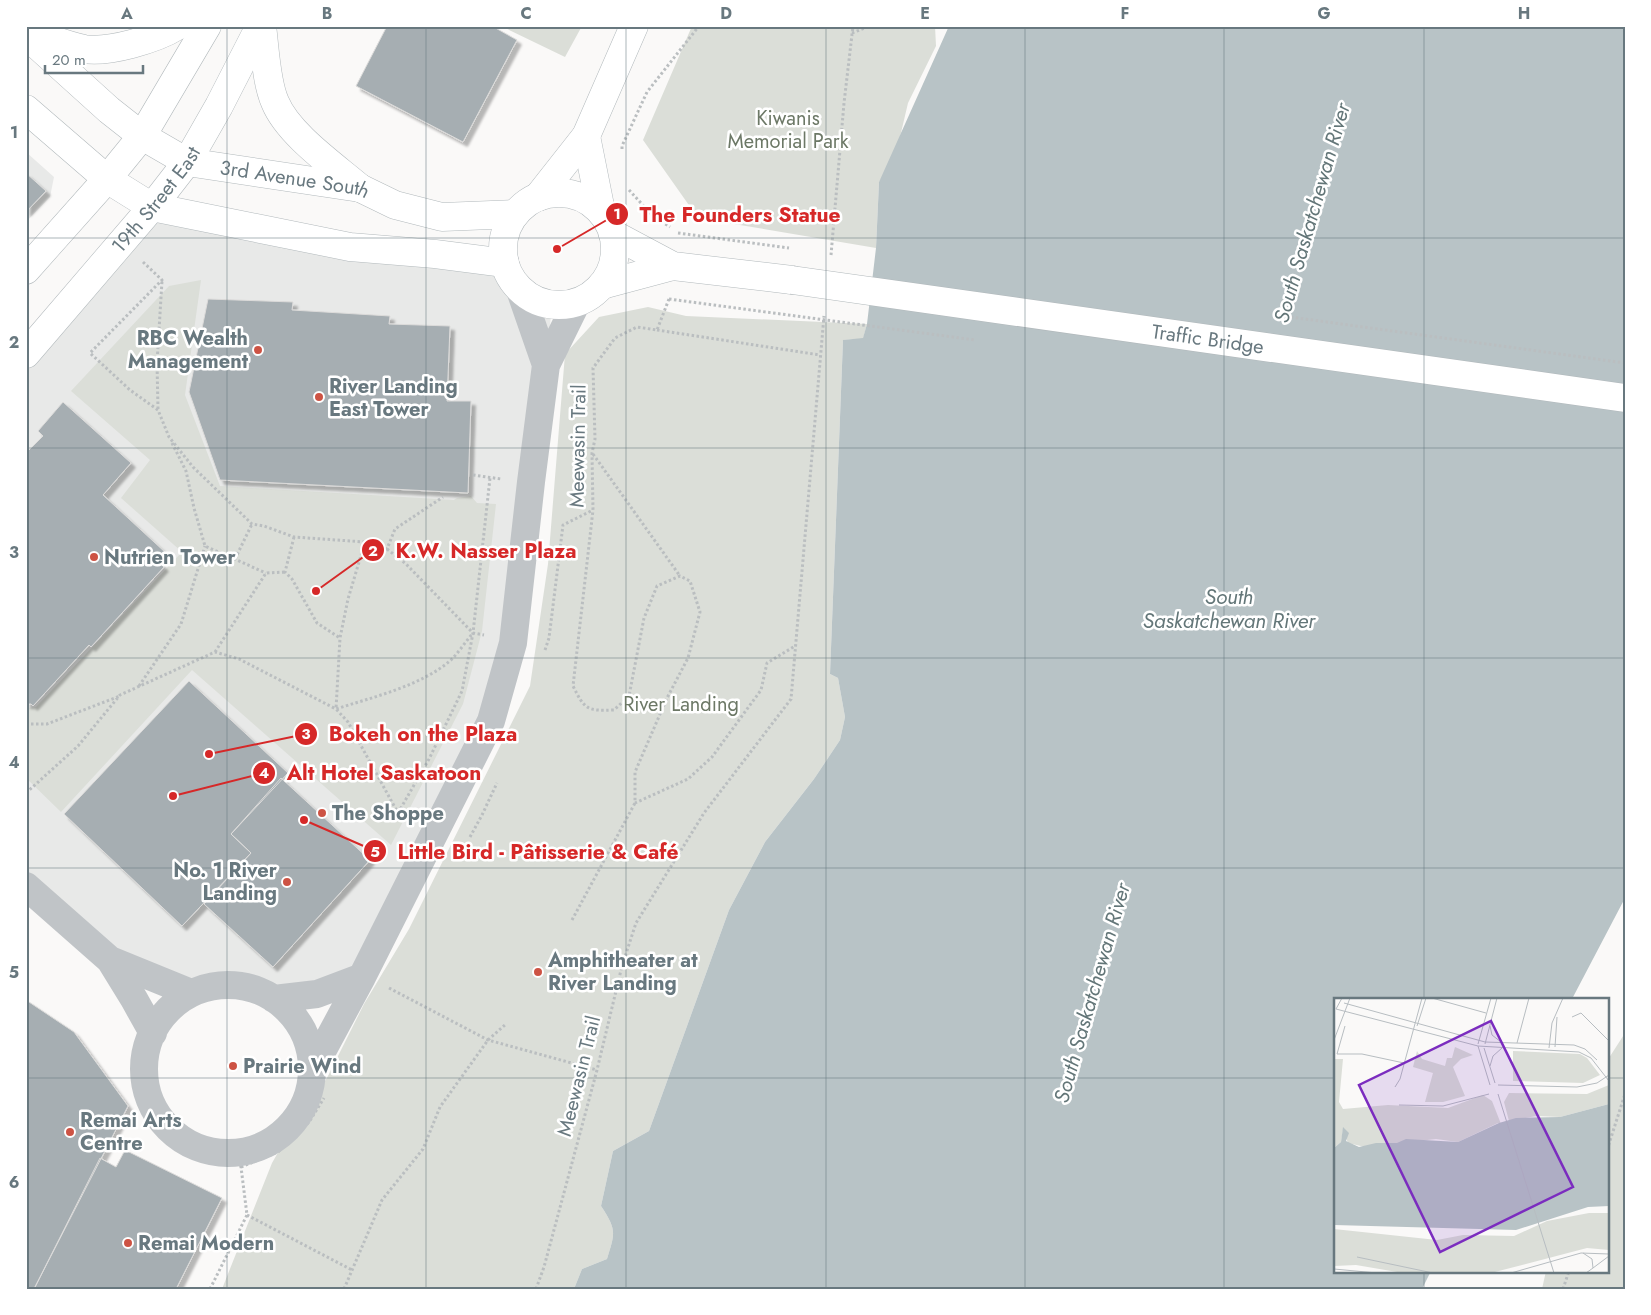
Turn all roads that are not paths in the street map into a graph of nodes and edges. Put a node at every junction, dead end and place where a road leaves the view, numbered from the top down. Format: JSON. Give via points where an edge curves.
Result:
{"nodes":[{"id":1,"x":178,"y":26,"type":"edge"},
{"id":2,"x":207,"y":26,"type":"edge"},
{"id":3,"x":261,"y":26,"type":"edge"},
{"id":4,"x":634,"y":26,"type":"edge"},
{"id":5,"x":26,"y":33,"type":"edge"},
{"id":6,"x":26,"y":109,"type":"edge"},
{"id":7,"x":142,"y":136,"type":"junction"},
{"id":8,"x":586,"y":136,"type":"junction"},
{"id":9,"x":187,"y":162,"type":"junction"},
{"id":10,"x":107,"y":179,"type":"junction"},
{"id":11,"x":360,"y":188,"type":"junction"},
{"id":12,"x":538,"y":197,"type":"junction"},
{"id":13,"x":152,"y":207,"type":"junction"},
{"id":14,"x":515,"y":214,"type":"junction"},
{"id":15,"x":607,"y":223,"type":"junction"},
{"id":16,"x":505,"y":264,"type":"junction"},
{"id":17,"x":673,"y":266,"type":"junction"},
{"id":18,"x":26,"y":270,"type":"edge"},
{"id":19,"x":602,"y":285,"type":"junction"},
{"id":20,"x":520,"y":290,"type":"junction"},
{"id":21,"x":576,"y":302,"type":"junction"},
{"id":22,"x":26,"y":354,"type":"edge"},
{"id":23,"x":546,"y":365,"type":"junction"},
{"id":24,"x":1625,"y":398,"type":"edge"},
{"id":25,"x":26,"y":886,"type":"edge"},
{"id":26,"x":110,"y":960,"type":"junction"},
{"id":27,"x":373,"y":981,"type":"junction"},
{"id":28,"x":191,"y":993,"type":"junction"},
{"id":29,"x":274,"y":999,"type":"junction"},
{"id":30,"x":152,"y":1033,"type":"junction"},
{"id":31,"x":312,"y":1070,"type":"junction"}],
"edges":[{"from":1,"to":5,"type":"street","via":[[119,48],[85,49]]},
{"from":2,"to":7,"type":"street"},
{"from":3,"to":9,"type":"street","name":"19th Street East"},
{"from":3,"to":11,"type":"street","via":[[274,101],[285,121]]},
{"from":4,"to":8,"type":"street"},
{"from":5,"to":7,"type":"street","name":"3rd Avenue South"},
{"from":6,"to":10,"type":"street"},
{"from":7,"to":9,"type":"street","name":"3rd Avenue South"},
{"from":7,"to":10,"type":"street"},
{"from":8,"to":12,"type":"street"},
{"from":8,"to":15,"type":"street"},
{"from":9,"to":11,"type":"street","name":"3rd Avenue South"},
{"from":9,"to":13,"type":"street","name":"19th Street East"},
{"from":10,"to":13,"type":"street"},
{"from":10,"to":18,"type":"street"},
{"from":11,"to":14,"type":"street","name":"3rd Avenue South","via":[[395,205],[442,217]]},
{"from":12,"to":14,"type":"street","via":[[524,204]]},
{"from":12,"to":15,"type":"street","via":[[556,193],[575,195],[585,199]]},
{"from":13,"to":16,"type":"street","via":[[350,246]]},
{"from":13,"to":22,"type":"street","name":"19th Street East"},
{"from":14,"to":16,"type":"street","via":[[504,237]]},
{"from":15,"to":17,"type":"street"},
{"from":15,"to":19,"type":"street","via":[[615,248],[610,271]]},
{"from":16,"to":20,"type":"street","via":[[510,278]]},
{"from":17,"to":19,"type":"street"},
{"from":17,"to":24,"type":"street","name":"Traffic Bridge","bridge":true},
{"from":19,"to":21,"type":"street"},
{"from":20,"to":21,"type":"street","via":[[547,304]]},
{"from":20,"to":23,"type":"street"},
{"from":21,"to":23,"type":"street"},
{"from":23,"to":27,"type":"street","via":[[513,643],[491,720]]},
{"from":25,"to":26,"type":"street"},
{"from":26,"to":28,"type":"street"},
{"from":26,"to":30,"type":"street"},
{"from":27,"to":29,"type":"street","via":[[317,994]]},
{"from":27,"to":31,"type":"street"},
{"from":28,"to":29,"type":"street","via":[[212,986],[234,985],[255,989]]},
{"from":28,"to":30,"type":"street","via":[[169,1010]]},
{"from":29,"to":31,"type":"street","via":[[303,1030]]},
{"from":30,"to":31,"type":"street","via":[[145,1074],[148,1093],[158,1114],[176,1134],[211,1151],[233,1152],[259,1146],[285,1130],[304,1104]]}]}
